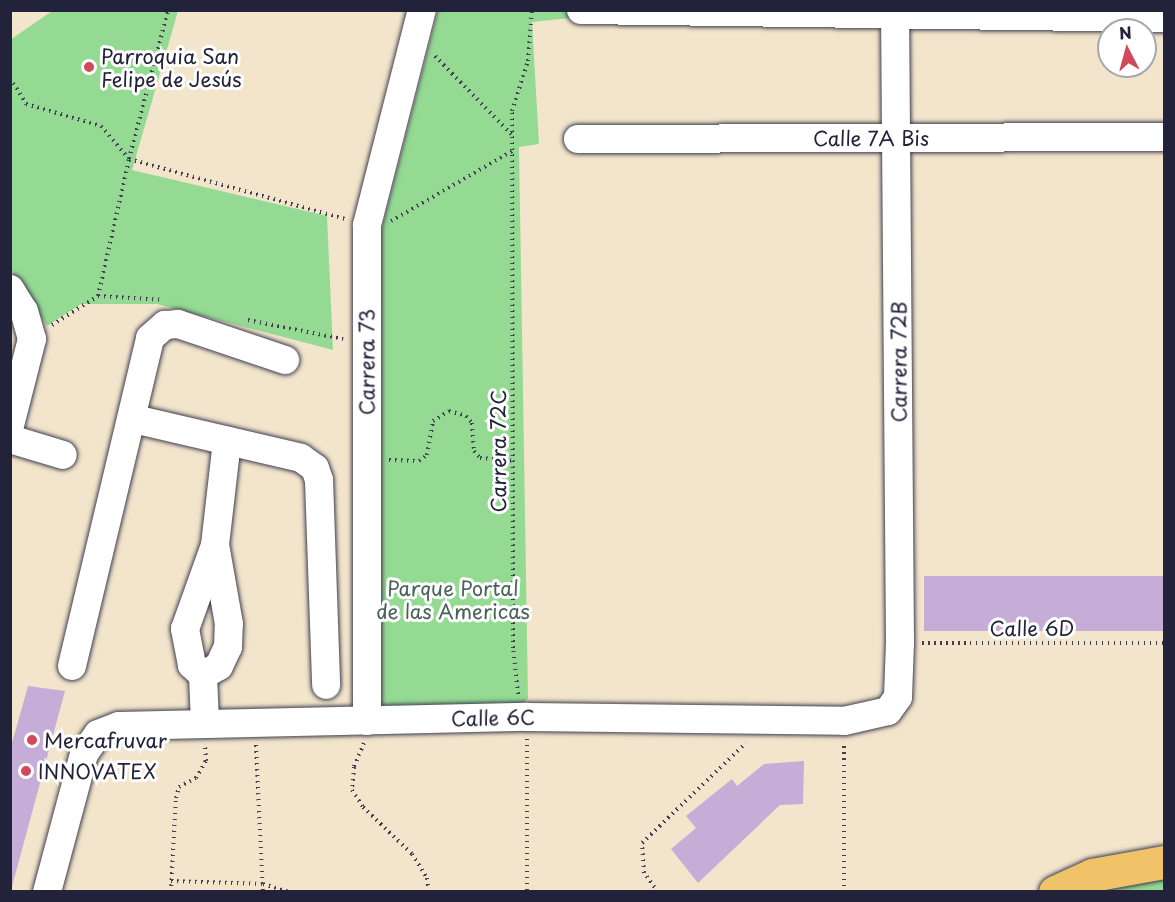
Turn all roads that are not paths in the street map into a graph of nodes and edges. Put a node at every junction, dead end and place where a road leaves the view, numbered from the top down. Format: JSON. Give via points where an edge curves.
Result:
{"nodes":[{"id":1,"x":581,"y":10,"type":"edge"},
{"id":2,"x":895,"y":13,"type":"edge"},
{"id":3,"x":1164,"y":18,"type":"edge"},
{"id":4,"x":419,"y":23,"type":"edge"},
{"id":5,"x":1164,"y":137,"type":"edge"},
{"id":6,"x":898,"y":138,"type":"junction"},
{"id":7,"x":578,"y":139,"type":"dead end"},
{"id":8,"x":10,"y":289,"type":"edge"},
{"id":9,"x":285,"y":360,"type":"dead end"},
{"id":10,"x":12,"y":414,"type":"edge"},
{"id":11,"x":134,"y":419,"type":"junction"},
{"id":12,"x":10,"y":439,"type":"edge"},
{"id":13,"x":227,"y":441,"type":"junction"},
{"id":14,"x":63,"y":455,"type":"dead end"},
{"id":15,"x":215,"y":545,"type":"junction"},
{"id":16,"x":72,"y":666,"type":"dead end"},
{"id":17,"x":203,"y":675,"type":"junction"},
{"id":18,"x":326,"y":685,"type":"dead end"},
{"id":19,"x":888,"y":711,"type":"joint"},
{"id":20,"x":367,"y":721,"type":"junction"},
{"id":21,"x":205,"y":723,"type":"junction"},
{"id":22,"x":1164,"y":862,"type":"edge"},
{"id":23,"x":47,"y":891,"type":"edge"},
{"id":24,"x":1054,"y":891,"type":"edge"}],
"edges":[{"from":1,"to":2,"type":"street"},
{"from":2,"to":3,"type":"street"},
{"from":2,"to":6,"type":"street","name":"Carrera 72B"},
{"from":4,"to":20,"type":"street","name":"Carrera 73","via":[[367,225]]},
{"from":5,"to":6,"type":"street","name":"Calle 7A Bis"},
{"from":6,"to":7,"type":"street","name":"Calle 7A Bis"},
{"from":6,"to":19,"type":"street","name":"Carrera 72B","via":[[900,643],[898,697]]},
{"from":8,"to":10,"type":"street","via":[[30,325],[32,339]]},
{"from":9,"to":11,"type":"street","via":[[178,324],[165,325],[150,338]]},
{"from":11,"to":13,"type":"street"},
{"from":11,"to":16,"type":"street"},
{"from":12,"to":14,"type":"street"},
{"from":13,"to":15,"type":"street"},
{"from":13,"to":18,"type":"street","via":[[301,458],[315,468],[319,480]]},
{"from":15,"to":17,"type":"street","via":[[185,629],[192,665]]},
{"from":15,"to":17,"type":"street","via":[[229,624],[228,647],[219,666]]},
{"from":17,"to":21,"type":"street"},
{"from":19,"to":20,"type":"street","name":"Calle 6C","via":[[844,722],[527,717]]},
{"from":20,"to":21,"type":"street","name":"Calle 6C"},
{"from":21,"to":23,"type":"street","name":"Calle 6C","via":[[119,726],[98,734],[84,754]]},
{"from":22,"to":24,"type":"highway","via":[[1092,875]]}]}
